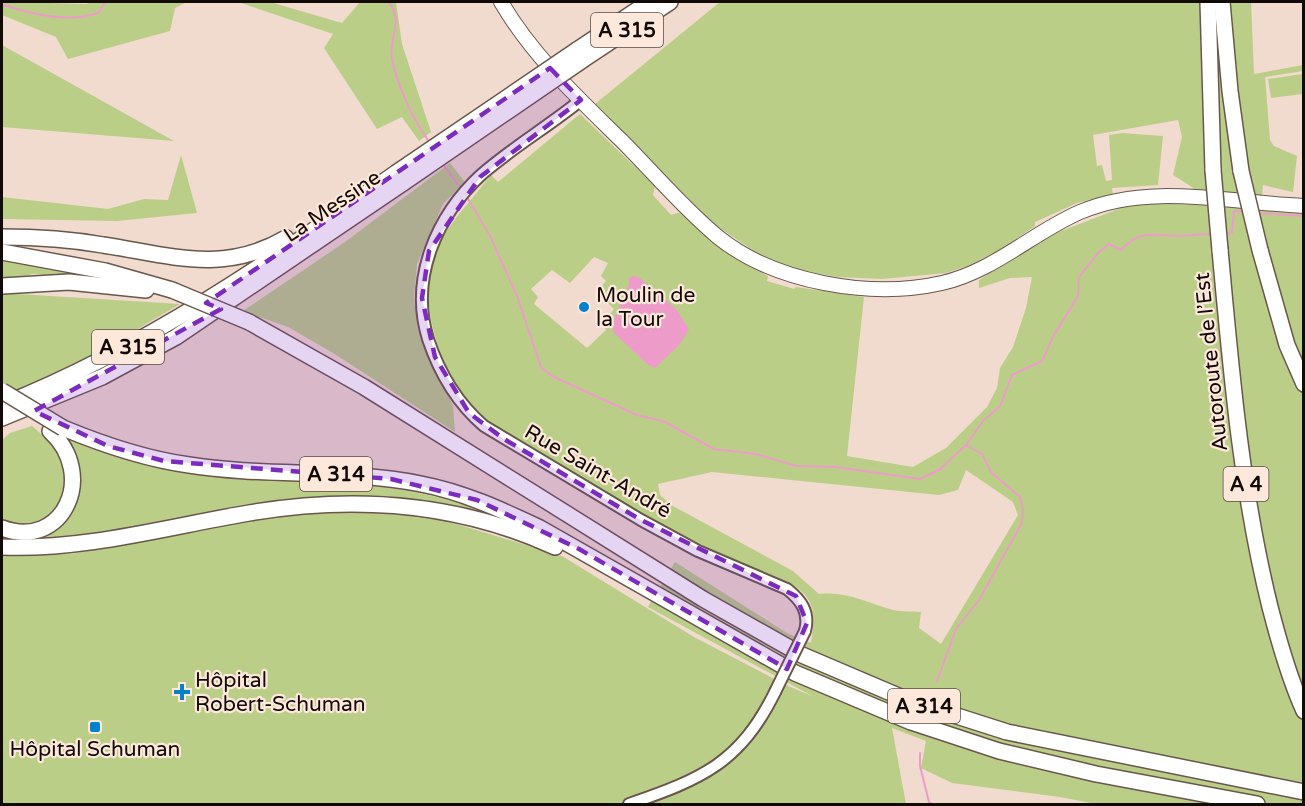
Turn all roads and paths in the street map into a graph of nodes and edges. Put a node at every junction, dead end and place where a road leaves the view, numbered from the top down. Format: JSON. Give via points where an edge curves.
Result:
{"nodes":[{"id":1,"x":501,"y":2,"type":"edge"},
{"id":2,"x":649,"y":2,"type":"edge"},
{"id":3,"x":670,"y":2,"type":"edge"},
{"id":4,"x":1208,"y":2,"type":"edge"},
{"id":5,"x":1222,"y":2,"type":"edge"},
{"id":6,"x":580,"y":55,"type":"junction"},
{"id":7,"x":581,"y":100,"type":"junction"},
{"id":8,"x":400,"y":178,"type":"junction"},
{"id":9,"x":355,"y":202,"type":"junction"},
{"id":10,"x":1304,"y":206,"type":"edge"},
{"id":11,"x":2,"y":237,"type":"edge"},
{"id":12,"x":2,"y":252,"type":"edge"},
{"id":13,"x":2,"y":286,"type":"edge"},
{"id":14,"x":169,"y":292,"type":"junction"},
{"id":15,"x":102,"y":377,"type":"junction"},
{"id":16,"x":1304,"y":384,"type":"edge"},
{"id":17,"x":2,"y":391,"type":"edge"},
{"id":18,"x":2,"y":397,"type":"edge"},
{"id":19,"x":2,"y":405,"type":"edge"},
{"id":20,"x":2,"y":418,"type":"edge"},
{"id":21,"x":2,"y":428,"type":"edge"},
{"id":22,"x":56,"y":430,"type":"junction"},
{"id":23,"x":2,"y":528,"type":"edge"},
{"id":24,"x":2,"y":547,"type":"edge"},
{"id":25,"x":598,"y":560,"type":"junction"},
{"id":26,"x":1304,"y":711,"type":"edge"},
{"id":27,"x":1304,"y":792,"type":"edge"},
{"id":28,"x":630,"y":804,"type":"edge"},
{"id":29,"x":1257,"y":804,"type":"edge"}],
"edges":[{"from":1,"to":7,"type":"main road","via":[[527,40]]},
{"from":2,"to":6,"type":"highway","name":"La Messine","number":"A 315"},
{"from":3,"to":6,"type":"highway","name":"La Messine","number":"A 315"},
{"from":4,"to":26,"type":"highway","name":"Autoroute de l’Est","number":"A 4","bridge":true,"via":[[1213,170],[1232,377],[1258,557],[1279,642]]},
{"from":5,"to":16,"type":"highway","bridge":true,"via":[[1241,171],[1287,345]]},
{"from":6,"to":8,"type":"highway","name":"La Messine","number":"A 315","bridge":true},
{"from":7,"to":10,"type":"main road","via":[[718,237],[746,256],[782,272],[834,284],[912,287],[961,278],[1064,220],[1126,198],[1165,195]]},
{"from":7,"to":28,"type":"street","name":"Rue Saint-André","bridge":true,"via":[[474,183],[429,250],[422,298],[425,329],[435,357],[469,413],[504,439],[641,520],[787,589],[805,611],[805,631],[753,731],[729,757],[695,779]]},
{"from":8,"to":9,"type":"highway","name":"La Messine","number":"A 315"},
{"from":8,"to":15,"type":"highway","name":"La Messine","number":"A 315","via":[[208,316]]},
{"from":9,"to":11,"type":"highway","via":[[266,249],[228,260],[189,260],[75,241]]},
{"from":9,"to":19,"type":"highway","name":"La Messine","number":"A 315","via":[[197,308],[92,366]]},
{"from":12,"to":14,"type":"highway","number":"A 314","via":[[105,271]]},
{"from":13,"to":14,"type":"highway","via":[[69,282]]},
{"from":14,"to":27,"type":"highway","number":"A 314","bridge":true,"via":[[247,323],[311,356],[802,656],[909,701],[1007,732]]},
{"from":15,"to":20,"type":"highway","name":"La Messine","number":"A 315"},
{"from":15,"to":21,"type":"highway"},
{"from":17,"to":22,"type":"highway","number":"A 314","bridge":true},
{"from":18,"to":22,"type":"highway"},
{"from":22,"to":23,"type":"highway","via":[[72,466],[74,486],[69,502],[55,519],[35,530],[18,532]]},
{"from":22,"to":25,"type":"highway","number":"A 314","via":[[190,466],[392,479],[449,491],[509,513]]},
{"from":24,"to":25,"type":"highway","via":[[110,540],[289,507],[378,502],[473,518]]},
{"from":25,"to":29,"type":"highway","number":"A 314","via":[[795,673],[911,722],[999,751],[1096,774]]}]}
